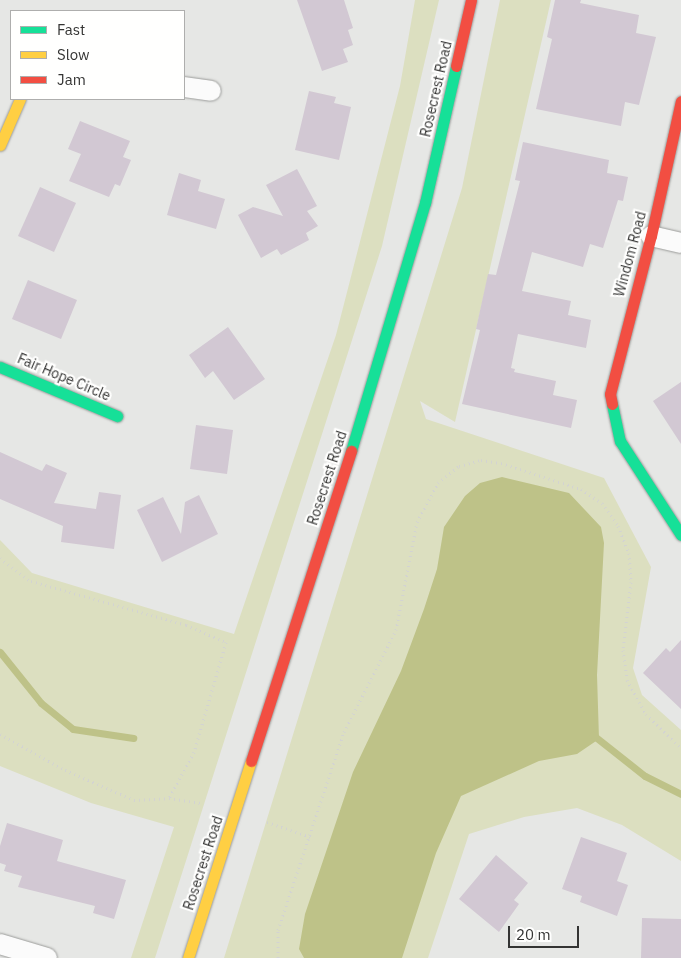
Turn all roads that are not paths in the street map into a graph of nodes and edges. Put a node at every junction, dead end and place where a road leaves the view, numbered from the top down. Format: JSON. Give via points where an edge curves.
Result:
{"nodes":[{"id":1,"x":471,"y":0,"type":"edge"},
{"id":2,"x":185,"y":86,"type":"edge"},
{"id":3,"x":211,"y":91,"type":"dead end"},
{"id":4,"x":20,"y":100,"type":"edge"},
{"id":5,"x":681,"y":101,"type":"edge"},
{"id":6,"x":0,"y":145,"type":"edge"},
{"id":7,"x":651,"y":236,"type":"junction"},
{"id":8,"x":681,"y":244,"type":"edge"},
{"id":9,"x":0,"y":367,"type":"edge"},
{"id":10,"x":117,"y":416,"type":"dead end"},
{"id":11,"x":681,"y":535,"type":"edge"},
{"id":12,"x":0,"y":944,"type":"edge"},
{"id":13,"x":47,"y":958,"type":"edge"},
{"id":14,"x":188,"y":958,"type":"edge"}],
"edges":[{"from":1,"to":14,"type":"main road","name":"Rosecrest Road","via":[[425,203],[374,380]]},
{"from":2,"to":3,"type":"street"},
{"from":4,"to":6,"type":"main road"},
{"from":5,"to":7,"type":"main road","name":"Windom Road"},
{"from":7,"to":8,"type":"street"},
{"from":7,"to":11,"type":"main road","name":"Windom Road","via":[[612,382],[612,415],[626,453]]},
{"from":9,"to":10,"type":"main road","name":"Fair Hope Circle"},
{"from":12,"to":13,"type":"street"}]}
